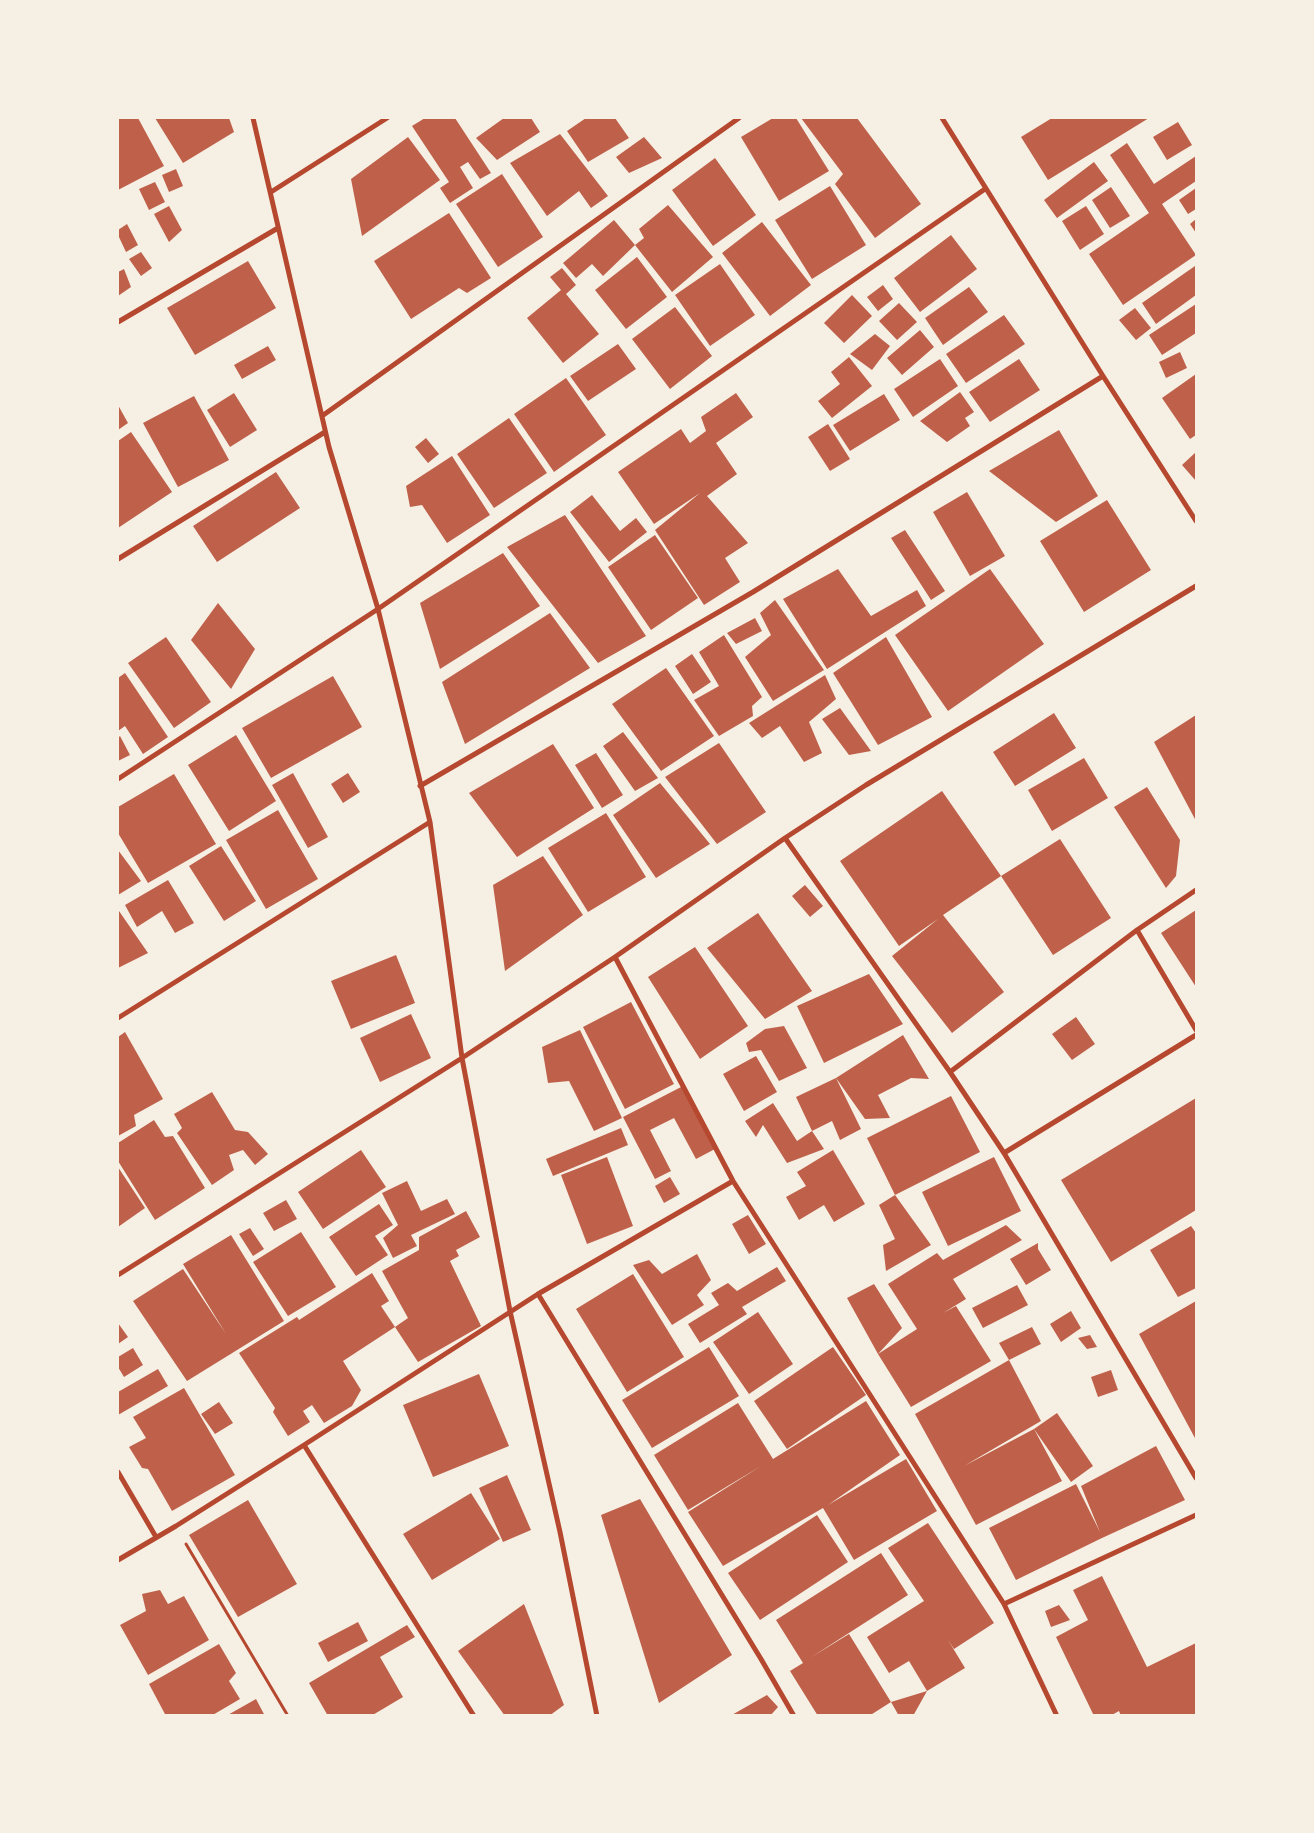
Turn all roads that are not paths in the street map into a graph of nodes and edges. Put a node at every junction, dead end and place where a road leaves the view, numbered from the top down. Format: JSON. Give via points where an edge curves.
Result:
{"nodes":[{"id":1,"x":253,"y":118,"type":"edge"},
{"id":2,"x":386,"y":118,"type":"edge"},
{"id":3,"x":739,"y":118,"type":"edge"},
{"id":4,"x":942,"y":118,"type":"edge"},
{"id":5,"x":985,"y":189,"type":"junction"},
{"id":6,"x":270,"y":192,"type":"junction"},
{"id":7,"x":278,"y":228,"type":"junction"},
{"id":8,"x":118,"y":322,"type":"edge"},
{"id":9,"x":1103,"y":376,"type":"junction"},
{"id":10,"x":322,"y":416,"type":"junction"},
{"id":11,"x":325,"y":432,"type":"junction"},
{"id":12,"x":1196,"y":521,"type":"edge"},
{"id":13,"x":118,"y":559,"type":"edge"},
{"id":14,"x":1196,"y":586,"type":"edge"},
{"id":15,"x":378,"y":609,"type":"junction"},
{"id":16,"x":118,"y":779,"type":"edge"},
{"id":17,"x":420,"y":786,"type":"junction"},
{"id":18,"x":430,"y":822,"type":"junction"},
{"id":19,"x":784,"y":838,"type":"junction"},
{"id":20,"x":1196,"y":890,"type":"edge"},
{"id":21,"x":1137,"y":930,"type":"junction"},
{"id":22,"x":615,"y":957,"type":"junction"},
{"id":23,"x":118,"y":1018,"type":"edge"},
{"id":24,"x":1196,"y":1030,"type":"edge"},
{"id":25,"x":1196,"y":1035,"type":"edge"},
{"id":26,"x":462,"y":1058,"type":"junction"},
{"id":27,"x":950,"y":1072,"type":"junction"},
{"id":28,"x":1004,"y":1154,"type":"junction"},
{"id":29,"x":733,"y":1181,"type":"junction"},
{"id":30,"x":118,"y":1275,"type":"edge"},
{"id":31,"x":538,"y":1294,"type":"junction"},
{"id":32,"x":510,"y":1311,"type":"junction"},
{"id":33,"x":304,"y":1445,"type":"junction"},
{"id":34,"x":118,"y":1472,"type":"edge"},
{"id":35,"x":1196,"y":1478,"type":"edge"},
{"id":36,"x":1196,"y":1515,"type":"edge"},
{"id":37,"x":156,"y":1537,"type":"junction"},
{"id":38,"x":118,"y":1560,"type":"edge"},
{"id":39,"x":1004,"y":1604,"type":"junction"},
{"id":40,"x":474,"y":1716,"type":"edge"},
{"id":41,"x":597,"y":1716,"type":"edge"},
{"id":42,"x":794,"y":1716,"type":"edge"},
{"id":43,"x":1057,"y":1716,"type":"edge"}],
"edges":[{"from":1,"to":6,"type":"street"},
{"from":2,"to":6,"type":"street"},
{"from":3,"to":10,"type":"street"},
{"from":4,"to":5,"type":"street"},
{"from":5,"to":9,"type":"street"},
{"from":5,"to":15,"type":"street"},
{"from":6,"to":7,"type":"street"},
{"from":7,"to":8,"type":"street"},
{"from":7,"to":10,"type":"street"},
{"from":9,"to":12,"type":"street"},
{"from":9,"to":17,"type":"street","via":[[753,592]]},
{"from":10,"to":11,"type":"street"},
{"from":11,"to":13,"type":"street"},
{"from":11,"to":15,"type":"street"},
{"from":14,"to":19,"type":"street"},
{"from":15,"to":16,"type":"street"},
{"from":15,"to":17,"type":"street"},
{"from":17,"to":18,"type":"street"},
{"from":18,"to":23,"type":"street"},
{"from":18,"to":26,"type":"street"},
{"from":19,"to":22,"type":"street"},
{"from":19,"to":27,"type":"street"},
{"from":20,"to":21,"type":"street"},
{"from":21,"to":24,"type":"street"},
{"from":21,"to":27,"type":"street"},
{"from":22,"to":26,"type":"street"},
{"from":22,"to":29,"type":"street"},
{"from":25,"to":28,"type":"street"},
{"from":26,"to":30,"type":"street"},
{"from":26,"to":32,"type":"street"},
{"from":27,"to":28,"type":"street"},
{"from":28,"to":35,"type":"street"},
{"from":29,"to":31,"type":"street"},
{"from":29,"to":39,"type":"street"},
{"from":31,"to":32,"type":"street"},
{"from":31,"to":42,"type":"street"},
{"from":32,"to":33,"type":"street"},
{"from":32,"to":41,"type":"street"},
{"from":33,"to":37,"type":"street"},
{"from":33,"to":40,"type":"street"},
{"from":34,"to":37,"type":"street"},
{"from":36,"to":39,"type":"street"},
{"from":37,"to":38,"type":"street"},
{"from":39,"to":43,"type":"street"}]}
